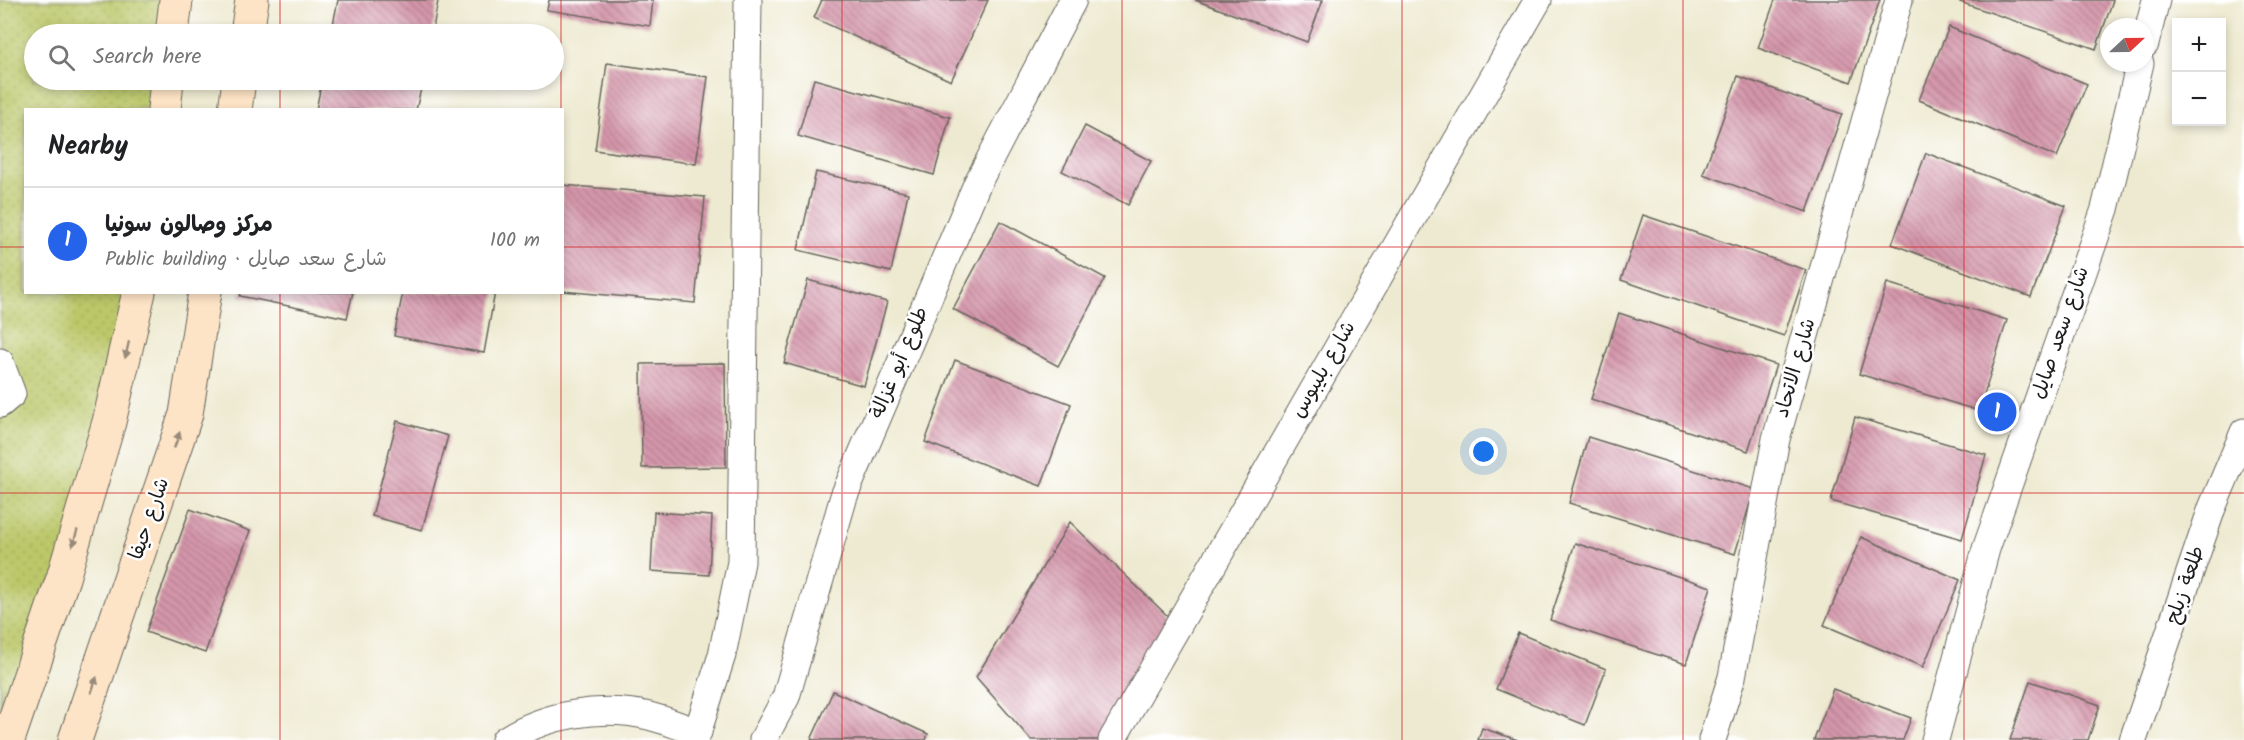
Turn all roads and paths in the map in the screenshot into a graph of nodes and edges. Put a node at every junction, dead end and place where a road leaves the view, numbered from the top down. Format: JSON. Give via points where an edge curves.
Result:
{"nodes":[{"id":1,"x":176,"y":0,"type":"edge"},
{"id":2,"x":252,"y":0,"type":"edge"},
{"id":3,"x":748,"y":0,"type":"edge"},
{"id":4,"x":1073,"y":0,"type":"edge"},
{"id":5,"x":1538,"y":0,"type":"edge"},
{"id":6,"x":1899,"y":0,"type":"edge"},
{"id":7,"x":2156,"y":0,"type":"edge"},
{"id":8,"x":2152,"y":18,"type":"edge"},
{"id":9,"x":173,"y":24,"type":"edge"},
{"id":10,"x":248,"y":24,"type":"edge"},
{"id":11,"x":2138,"y":72,"type":"edge"},
{"id":12,"x":166,"y":90,"type":"edge"},
{"id":13,"x":237,"y":90,"type":"edge"},
{"id":14,"x":164,"y":108,"type":"edge"},
{"id":15,"x":234,"y":108,"type":"edge"},
{"id":16,"x":139,"y":294,"type":"edge"},
{"id":17,"x":205,"y":294,"type":"edge"},
{"id":18,"x":0,"y":362,"type":"edge"},
{"id":19,"x":0,"y":404,"type":"edge"},
{"id":20,"x":2244,"y":432,"type":"edge"},
{"id":21,"x":696,"y":736,"type":"edge"},
{"id":22,"x":8,"y":740,"type":"edge"},
{"id":23,"x":75,"y":740,"type":"edge"},
{"id":24,"x":505,"y":740,"type":"edge"},
{"id":25,"x":763,"y":740,"type":"edge"},
{"id":26,"x":1112,"y":740,"type":"edge"},
{"id":27,"x":1712,"y":740,"type":"edge"},
{"id":28,"x":1935,"y":740,"type":"edge"},
{"id":29,"x":2133,"y":740,"type":"edge"}],
"edges":[{"from":1,"to":9,"type":"main road"},
{"from":2,"to":10,"type":"main road"},
{"from":3,"to":21,"type":"street","via":[[741,562],[722,655]]},
{"from":4,"to":25,"type":"street","name":"طلوع أبو غزالة","via":[[977,184],[844,496],[786,697]]},
{"from":5,"to":26,"type":"street","name":"شارع بليبوس"},
{"from":6,"to":27,"type":"street","name":"شارع الاتحاد","via":[[1776,439],[1732,677]]},
{"from":7,"to":8,"type":"street"},
{"from":11,"to":28,"type":"street","name":"شارع سعد صايل","via":[[2105,209],[1986,549]]},
{"from":12,"to":14,"type":"main road"},
{"from":13,"to":15,"type":"main road"},
{"from":16,"to":22,"type":"main road","one_way":true,"via":[[109,422],[63,578]]},
{"from":23,"to":17,"type":"main road","name":"شارع حيفا","one_way":true,"via":[[186,414]]},
{"from":18,"to":19,"type":"street","via":[[12,394]]},
{"from":20,"to":29,"type":"street","name":"طلعة زبلح","via":[[2212,508]]},
{"from":21,"to":24,"type":"street","via":[[647,716],[612,712],[577,713],[542,721]]}]}
